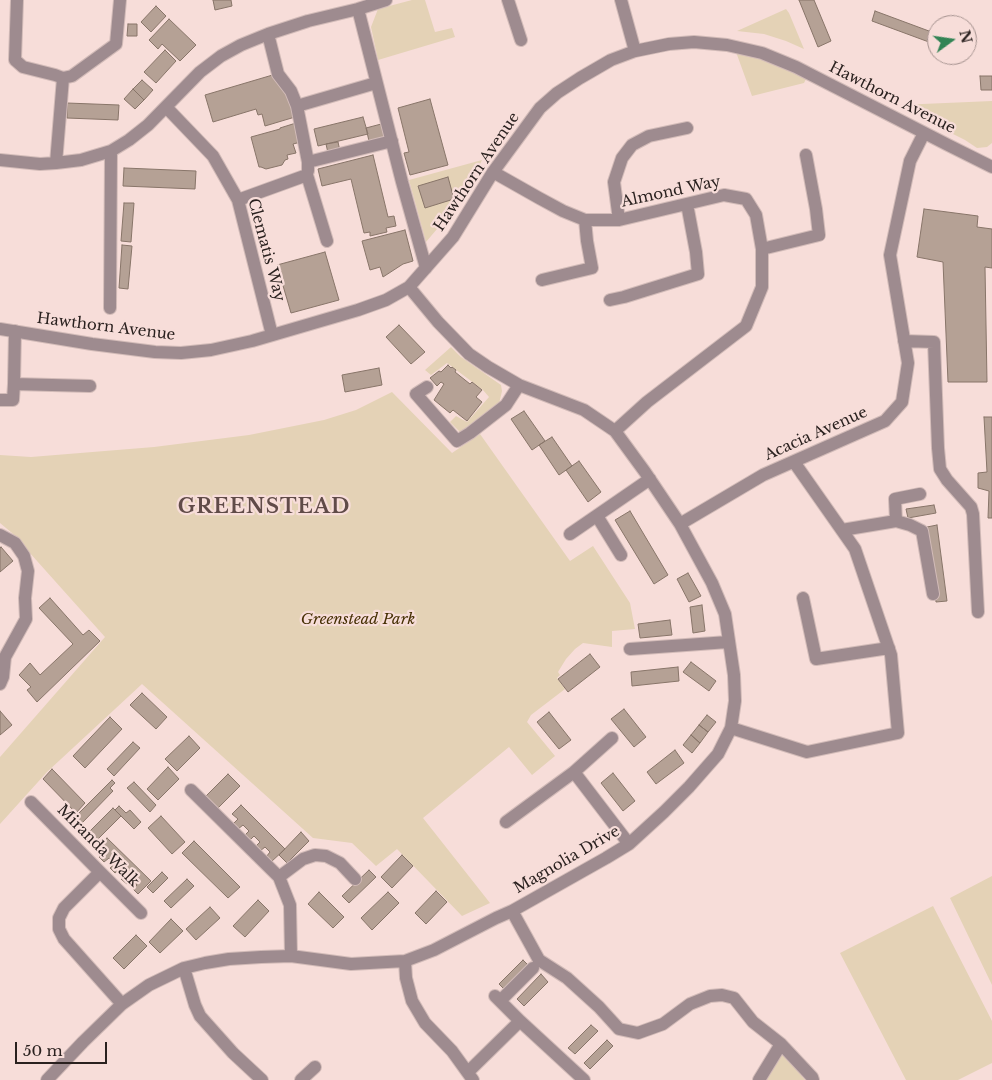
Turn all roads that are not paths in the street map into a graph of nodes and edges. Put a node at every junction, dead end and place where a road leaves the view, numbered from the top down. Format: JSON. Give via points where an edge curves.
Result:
{"nodes":[{"id":1,"x":17,"y":0,"type":"edge"},
{"id":2,"x":120,"y":0,"type":"edge"},
{"id":3,"x":386,"y":0,"type":"edge"},
{"id":4,"x":508,"y":0,"type":"edge"},
{"id":5,"x":621,"y":0,"type":"edge"},
{"id":6,"x":358,"y":9,"type":"junction"},
{"id":7,"x":268,"y":34,"type":"junction"},
{"id":8,"x":521,"y":40,"type":"dead end"},
{"id":9,"x":635,"y":51,"type":"junction"},
{"id":10,"x":63,"y":78,"type":"junction"},
{"id":11,"x":378,"y":87,"type":"junction"},
{"id":12,"x":297,"y":106,"type":"junction"},
{"id":13,"x":166,"y":107,"type":"junction"},
{"id":14,"x":687,"y":128,"type":"dead end"},
{"id":15,"x":924,"y":133,"type":"junction"},
{"id":16,"x":392,"y":141,"type":"junction"},
{"id":17,"x":111,"y":151,"type":"junction"},
{"id":18,"x":806,"y":155,"type":"dead end"},
{"id":19,"x":0,"y":160,"type":"edge"},
{"id":20,"x":308,"y":162,"type":"junction"},
{"id":21,"x":56,"y":163,"type":"junction"},
{"id":22,"x":992,"y":167,"type":"edge"},
{"id":23,"x":493,"y":172,"type":"junction"},
{"id":24,"x":307,"y":175,"type":"junction"},
{"id":25,"x":238,"y":200,"type":"junction"},
{"id":26,"x":687,"y":204,"type":"junction"},
{"id":27,"x":585,"y":220,"type":"junction"},
{"id":28,"x":619,"y":220,"type":"junction"},
{"id":29,"x":327,"y":240,"type":"dead end"},
{"id":30,"x":762,"y":249,"type":"junction"},
{"id":31,"x":426,"y":268,"type":"junction"},
{"id":32,"x":542,"y":280,"type":"dead end"},
{"id":33,"x":409,"y":287,"type":"junction"},
{"id":34,"x":610,"y":300,"type":"dead end"},
{"id":35,"x":110,"y":308,"type":"dead end"},
{"id":36,"x":0,"y":329,"type":"edge"},
{"id":37,"x":14,"y":331,"type":"junction"},
{"id":38,"x":272,"y":335,"type":"junction"},
{"id":39,"x":904,"y":341,"type":"junction"},
{"id":40,"x":14,"y":384,"type":"junction"},
{"id":41,"x":520,"y":385,"type":"junction"},
{"id":42,"x":90,"y":386,"type":"dead end"},
{"id":43,"x":426,"y":387,"type":"dead end"},
{"id":44,"x":0,"y":400,"type":"edge"},
{"id":45,"x":615,"y":431,"type":"junction"},
{"id":46,"x":794,"y":462,"type":"junction"},
{"id":47,"x":650,"y":479,"type":"junction"},
{"id":48,"x":920,"y":494,"type":"dead end"},
{"id":49,"x":597,"y":516,"type":"junction"},
{"id":50,"x":896,"y":521,"type":"junction"},
{"id":51,"x":680,"y":524,"type":"junction"},
{"id":52,"x":842,"y":530,"type":"junction"},
{"id":53,"x":570,"y":534,"type":"dead end"},
{"id":54,"x":0,"y":535,"type":"edge"},
{"id":55,"x":621,"y":555,"type":"dead end"},
{"id":56,"x":933,"y":594,"type":"dead end"},
{"id":57,"x":803,"y":598,"type":"dead end"},
{"id":58,"x":978,"y":612,"type":"dead end"},
{"id":59,"x":728,"y":642,"type":"junction"},
{"id":60,"x":889,"y":648,"type":"junction"},
{"id":61,"x":630,"y":649,"type":"dead end"},
{"id":62,"x":0,"y":684,"type":"edge"},
{"id":63,"x":731,"y":728,"type":"junction"},
{"id":64,"x":612,"y":738,"type":"dead end"},
{"id":65,"x":574,"y":772,"type":"junction"},
{"id":66,"x":191,"y":790,"type":"dead end"},
{"id":67,"x":32,"y":802,"type":"dead end"},
{"id":68,"x":506,"y":822,"type":"dead end"},
{"id":69,"x":629,"y":844,"type":"junction"},
{"id":70,"x":100,"y":872,"type":"junction"},
{"id":71,"x":279,"y":877,"type":"junction"},
{"id":72,"x":356,"y":879,"type":"dead end"},
{"id":73,"x":512,"y":911,"type":"junction"},
{"id":74,"x":141,"y":913,"type":"dead end"},
{"id":75,"x":291,"y":956,"type":"junction"},
{"id":76,"x":405,"y":961,"type":"junction"},
{"id":77,"x":184,"y":968,"type":"junction"},
{"id":78,"x":533,"y":968,"type":"dead end"},
{"id":79,"x":122,"y":1004,"type":"junction"},
{"id":80,"x":520,"y":1021,"type":"junction"},
{"id":81,"x":781,"y":1044,"type":"junction"},
{"id":82,"x":315,"y":1067,"type":"dead end"},
{"id":83,"x":470,"y":1076,"type":"edge"},
{"id":84,"x":47,"y":1080,"type":"edge"},
{"id":85,"x":262,"y":1080,"type":"edge"},
{"id":86,"x":301,"y":1080,"type":"edge"},
{"id":87,"x":584,"y":1080,"type":"edge"},
{"id":88,"x":759,"y":1080,"type":"edge"},
{"id":89,"x":813,"y":1080,"type":"edge"}],
"edges":[{"from":1,"to":10,"type":"street","via":[[15,60],[23,67]]},
{"from":2,"to":10,"type":"street","via":[[116,44],[72,76]]},
{"from":3,"to":6,"type":"street"},
{"from":4,"to":8,"type":"street"},
{"from":5,"to":9,"type":"street"},
{"from":6,"to":7,"type":"street"},
{"from":6,"to":11,"type":"street"},
{"from":7,"to":12,"type":"street","via":[[278,74],[292,91]]},
{"from":7,"to":13,"type":"street","via":[[221,56],[200,72]]},
{"from":9,"to":15,"type":"street","name":"Hawthorn Avenue","via":[[694,42],[762,53],[796,67]]},
{"from":9,"to":23,"type":"street","name":"Hawthorn Avenue","via":[[611,60],[557,93],[540,108]]},
{"from":10,"to":21,"type":"street"},
{"from":11,"to":12,"type":"street"},
{"from":11,"to":16,"type":"street"},
{"from":12,"to":20,"type":"street"},
{"from":13,"to":17,"type":"street","via":[[148,125]]},
{"from":13,"to":25,"type":"street","name":"Clematis Way","via":[[213,156]]},
{"from":14,"to":28,"type":"street","via":[[649,136],[632,145],[622,158],[614,182]]},
{"from":15,"to":22,"type":"street","name":"Hawthorn Avenue"},
{"from":15,"to":39,"type":"street","name":"Acacia Avenue","via":[[910,161],[890,255]]},
{"from":16,"to":20,"type":"street"},
{"from":16,"to":31,"type":"street"},
{"from":17,"to":21,"type":"street"},
{"from":17,"to":35,"type":"street"},
{"from":18,"to":30,"type":"street","via":[[819,235]]},
{"from":19,"to":21,"type":"street"},
{"from":20,"to":24,"type":"street"},
{"from":23,"to":27,"type":"street","name":"Almond Way"},
{"from":23,"to":31,"type":"street","name":"Hawthorn Avenue","via":[[454,237]]},
{"from":24,"to":25,"type":"street"},
{"from":24,"to":29,"type":"street"},
{"from":25,"to":38,"type":"street","name":"Clematis Way"},
{"from":26,"to":28,"type":"street","name":"Almond Way"},
{"from":26,"to":30,"type":"street","name":"Almond Way","via":[[724,195],[746,198],[756,215]]},
{"from":26,"to":34,"type":"street","via":[[698,274]]},
{"from":27,"to":28,"type":"street","name":"Almond Way"},
{"from":27,"to":32,"type":"street","via":[[592,268]]},
{"from":30,"to":45,"type":"street","name":"Almond Way","via":[[762,287],[746,326],[647,402]]},
{"from":31,"to":33,"type":"street","name":"Hawthorn Avenue"},
{"from":33,"to":38,"type":"street","name":"Hawthorn Avenue","via":[[358,310]]},
{"from":33,"to":41,"type":"street","name":"Magnolia Drive","via":[[469,354]]},
{"from":36,"to":37,"type":"street","name":"Hawthorn Avenue"},
{"from":37,"to":38,"type":"street","name":"Hawthorn Avenue","via":[[172,353],[211,350]]},
{"from":37,"to":40,"type":"street"},
{"from":39,"to":46,"type":"street","name":"Acacia Avenue","via":[[908,363],[902,402],[885,421]]},
{"from":39,"to":58,"type":"street","via":[[934,342],[940,469],[974,514]]},
{"from":40,"to":42,"type":"street"},
{"from":40,"to":44,"type":"street","via":[[13,400]]},
{"from":41,"to":43,"type":"street","via":[[506,405],[457,441],[416,394]]},
{"from":41,"to":45,"type":"street","name":"Magnolia Drive","via":[[584,410]]},
{"from":45,"to":47,"type":"street","name":"Magnolia Drive"},
{"from":46,"to":51,"type":"street","name":"Acacia Avenue","via":[[763,475]]},
{"from":46,"to":52,"type":"street"},
{"from":47,"to":49,"type":"street"},
{"from":47,"to":51,"type":"street","name":"Magnolia Drive"},
{"from":48,"to":50,"type":"street","via":[[895,499]]},
{"from":49,"to":53,"type":"street"},
{"from":49,"to":55,"type":"street"},
{"from":50,"to":52,"type":"street"},
{"from":50,"to":56,"type":"street","via":[[922,531]]},
{"from":51,"to":59,"type":"street","name":"Magnolia Drive","via":[[712,583],[724,614]]},
{"from":52,"to":60,"type":"street","via":[[855,549]]},
{"from":54,"to":62,"type":"street","via":[[15,543],[24,556],[28,571],[26,619],[4,657]]},
{"from":57,"to":60,"type":"street","via":[[816,659]]},
{"from":59,"to":61,"type":"street"},
{"from":59,"to":63,"type":"street","name":"Magnolia Drive","via":[[735,701]]},
{"from":60,"to":63,"type":"street","via":[[898,733],[807,752]]},
{"from":63,"to":69,"type":"street","name":"Magnolia Drive","via":[[718,754],[689,787]]},
{"from":64,"to":65,"type":"street"},
{"from":65,"to":68,"type":"street"},
{"from":65,"to":69,"type":"street"},
{"from":66,"to":71,"type":"street"},
{"from":67,"to":70,"type":"street","name":"Miranda Walk"},
{"from":69,"to":73,"type":"street","name":"Magnolia Drive"},
{"from":70,"to":74,"type":"street","name":"Miranda Walk"},
{"from":70,"to":79,"type":"street","via":[[64,908],[59,918],[59,929],[64,939]]},
{"from":71,"to":72,"type":"street","via":[[314,855],[326,856],[340,863]]},
{"from":71,"to":75,"type":"street","via":[[290,905]]},
{"from":73,"to":76,"type":"street","name":"Magnolia Drive"},
{"from":73,"to":81,"type":"street","via":[[539,960],[567,978],[619,1029],[638,1033],[663,1024],[690,1004],[722,995],[734,998],[753,1022]]},
{"from":75,"to":76,"type":"street","name":"Magnolia Drive","via":[[351,964]]},
{"from":75,"to":77,"type":"street","name":"Magnolia Drive","via":[[229,959]]},
{"from":76,"to":83,"type":"street","via":[[412,1000],[425,1023]]},
{"from":77,"to":79,"type":"street","name":"Magnolia Drive","via":[[149,985]]},
{"from":77,"to":85,"type":"street","via":[[200,1016]]},
{"from":78,"to":80,"type":"street","via":[[497,998]]},
{"from":79,"to":84,"type":"street","name":"Magnolia Drive"},
{"from":80,"to":83,"type":"street"},
{"from":80,"to":87,"type":"street"},
{"from":81,"to":88,"type":"street"},
{"from":81,"to":89,"type":"street"},
{"from":82,"to":86,"type":"street"}]}
